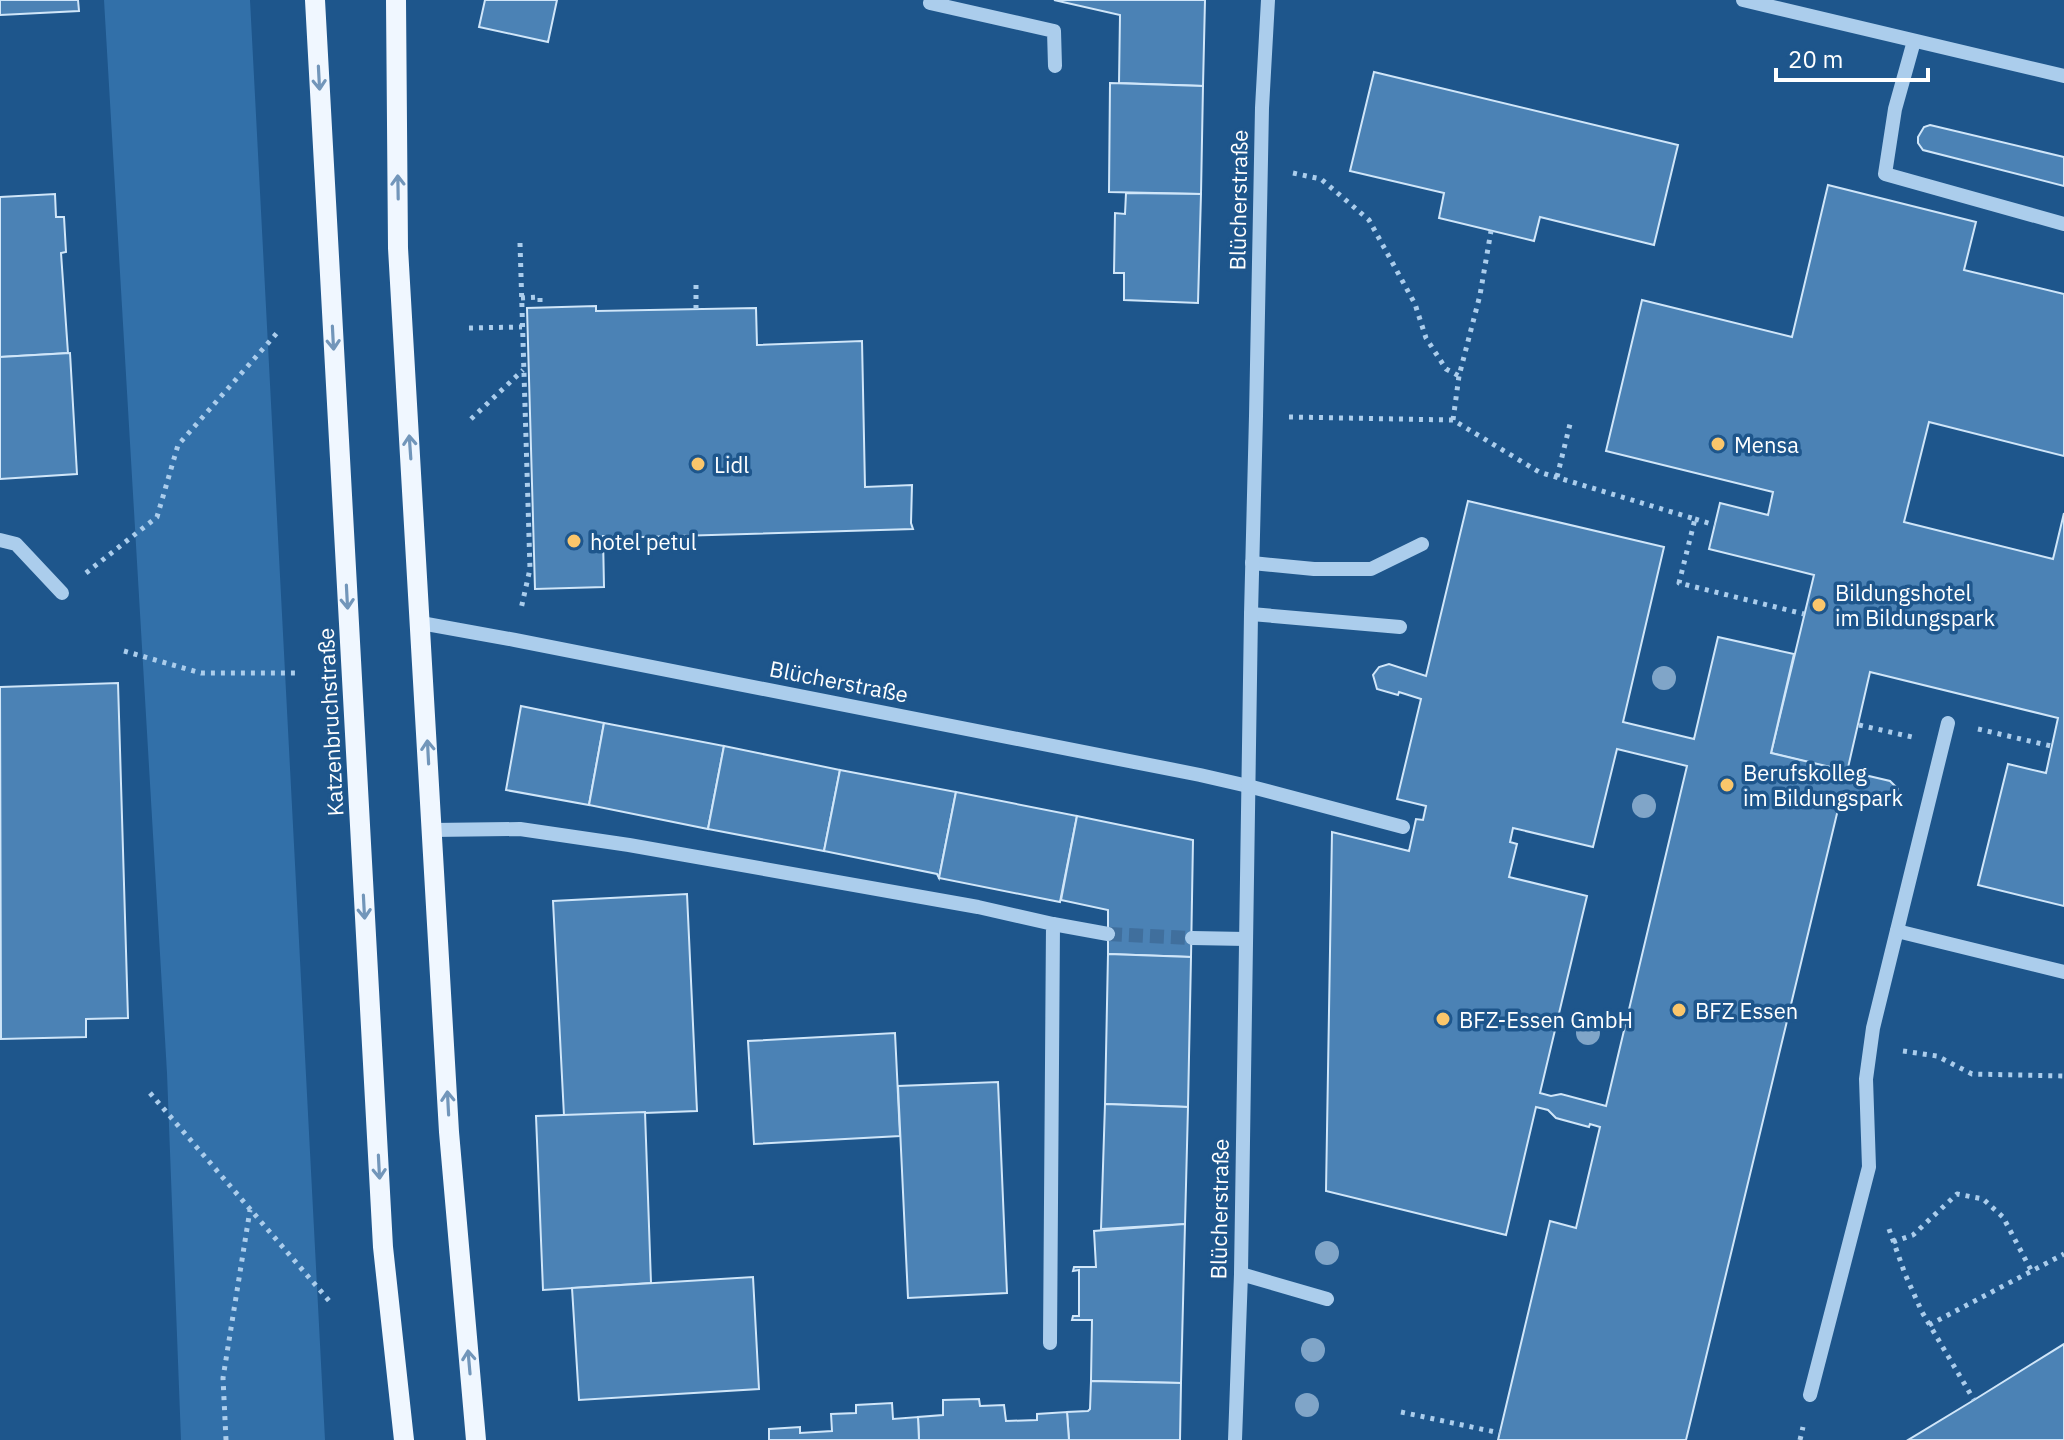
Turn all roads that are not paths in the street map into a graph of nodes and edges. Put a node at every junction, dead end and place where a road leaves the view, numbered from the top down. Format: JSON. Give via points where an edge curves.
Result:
{"nodes":[{"id":1,"x":315,"y":0,"type":"edge"},
{"id":2,"x":396,"y":0,"type":"edge"},
{"id":3,"x":1268,"y":0,"type":"edge"},
{"id":4,"x":1747,"y":0,"type":"edge"},
{"id":5,"x":930,"y":3,"type":"dead end"},
{"id":6,"x":1914,"y":41,"type":"junction"},
{"id":7,"x":1055,"y":66,"type":"dead end"},
{"id":8,"x":2064,"y":76,"type":"edge"},
{"id":9,"x":2064,"y":224,"type":"edge"},
{"id":10,"x":0,"y":540,"type":"edge"},
{"id":11,"x":1422,"y":544,"type":"dead end"},
{"id":12,"x":1252,"y":563,"type":"junction"},
{"id":13,"x":62,"y":593,"type":"road end"},
{"id":14,"x":1251,"y":614,"type":"junction"},
{"id":15,"x":421,"y":623,"type":"junction"},
{"id":16,"x":1400,"y":627,"type":"dead end"},
{"id":17,"x":1948,"y":723,"type":"road end"},
{"id":18,"x":1248,"y":786,"type":"junction"},
{"id":19,"x":1403,"y":827,"type":"dead end"},
{"id":20,"x":432,"y":830,"type":"junction"},
{"id":21,"x":1053,"y":924,"type":"junction"},
{"id":22,"x":1897,"y":931,"type":"junction"},
{"id":23,"x":1108,"y":934,"type":"tunnel mouth"},
{"id":24,"x":1192,"y":938,"type":"tunnel mouth"},
{"id":25,"x":1246,"y":939,"type":"junction"},
{"id":26,"x":2064,"y":972,"type":"edge"},
{"id":27,"x":1241,"y":1274,"type":"junction"},
{"id":28,"x":1327,"y":1299,"type":"dead end"},
{"id":29,"x":1050,"y":1343,"type":"dead end"},
{"id":30,"x":1810,"y":1395,"type":"dead end"},
{"id":31,"x":404,"y":1440,"type":"edge"},
{"id":32,"x":476,"y":1440,"type":"edge"},
{"id":33,"x":1235,"y":1440,"type":"edge"}],
"edges":[{"from":1,"to":31,"type":"main road","name":"Katzenbruchstraße","one_way":true,"via":[[383,1247]]},
{"from":15,"to":2,"type":"main road","one_way":true,"via":[[398,248]]},
{"from":3,"to":12,"type":"street","name":"Blücherstraße"},
{"from":4,"to":6,"type":"street"},
{"from":5,"to":7,"type":"street","via":[[1054,31]]},
{"from":6,"to":8,"type":"street"},
{"from":6,"to":9,"type":"street","via":[[1895,109],[1885,174]]},
{"from":10,"to":13,"type":"street","via":[[16,544]]},
{"from":11,"to":12,"type":"street","via":[[1371,569]]},
{"from":12,"to":14,"type":"street","name":"Blücherstraße"},
{"from":14,"to":16,"type":"street"},
{"from":14,"to":18,"type":"street","name":"Blücherstraße"},
{"from":15,"to":18,"type":"street","name":"Blücherstraße"},
{"from":20,"to":15,"type":"main road","one_way":true},
{"from":17,"to":22,"type":"street"},
{"from":18,"to":19,"type":"street"},
{"from":18,"to":25,"type":"street","name":"Blücherstraße"},
{"from":20,"to":21,"type":"street","via":[[520,829],[629,845]]},
{"from":32,"to":20,"type":"main road","one_way":true,"via":[[449,1132]]},
{"from":21,"to":23,"type":"street"},
{"from":21,"to":29,"type":"street"},
{"from":22,"to":26,"type":"street"},
{"from":22,"to":30,"type":"street","via":[[1866,1079],[1869,1167]]},
{"from":24,"to":25,"type":"street"},
{"from":25,"to":27,"type":"street","name":"Blücherstraße"},
{"from":27,"to":28,"type":"street"},
{"from":27,"to":33,"type":"street","name":"Blücherstraße"}]}
